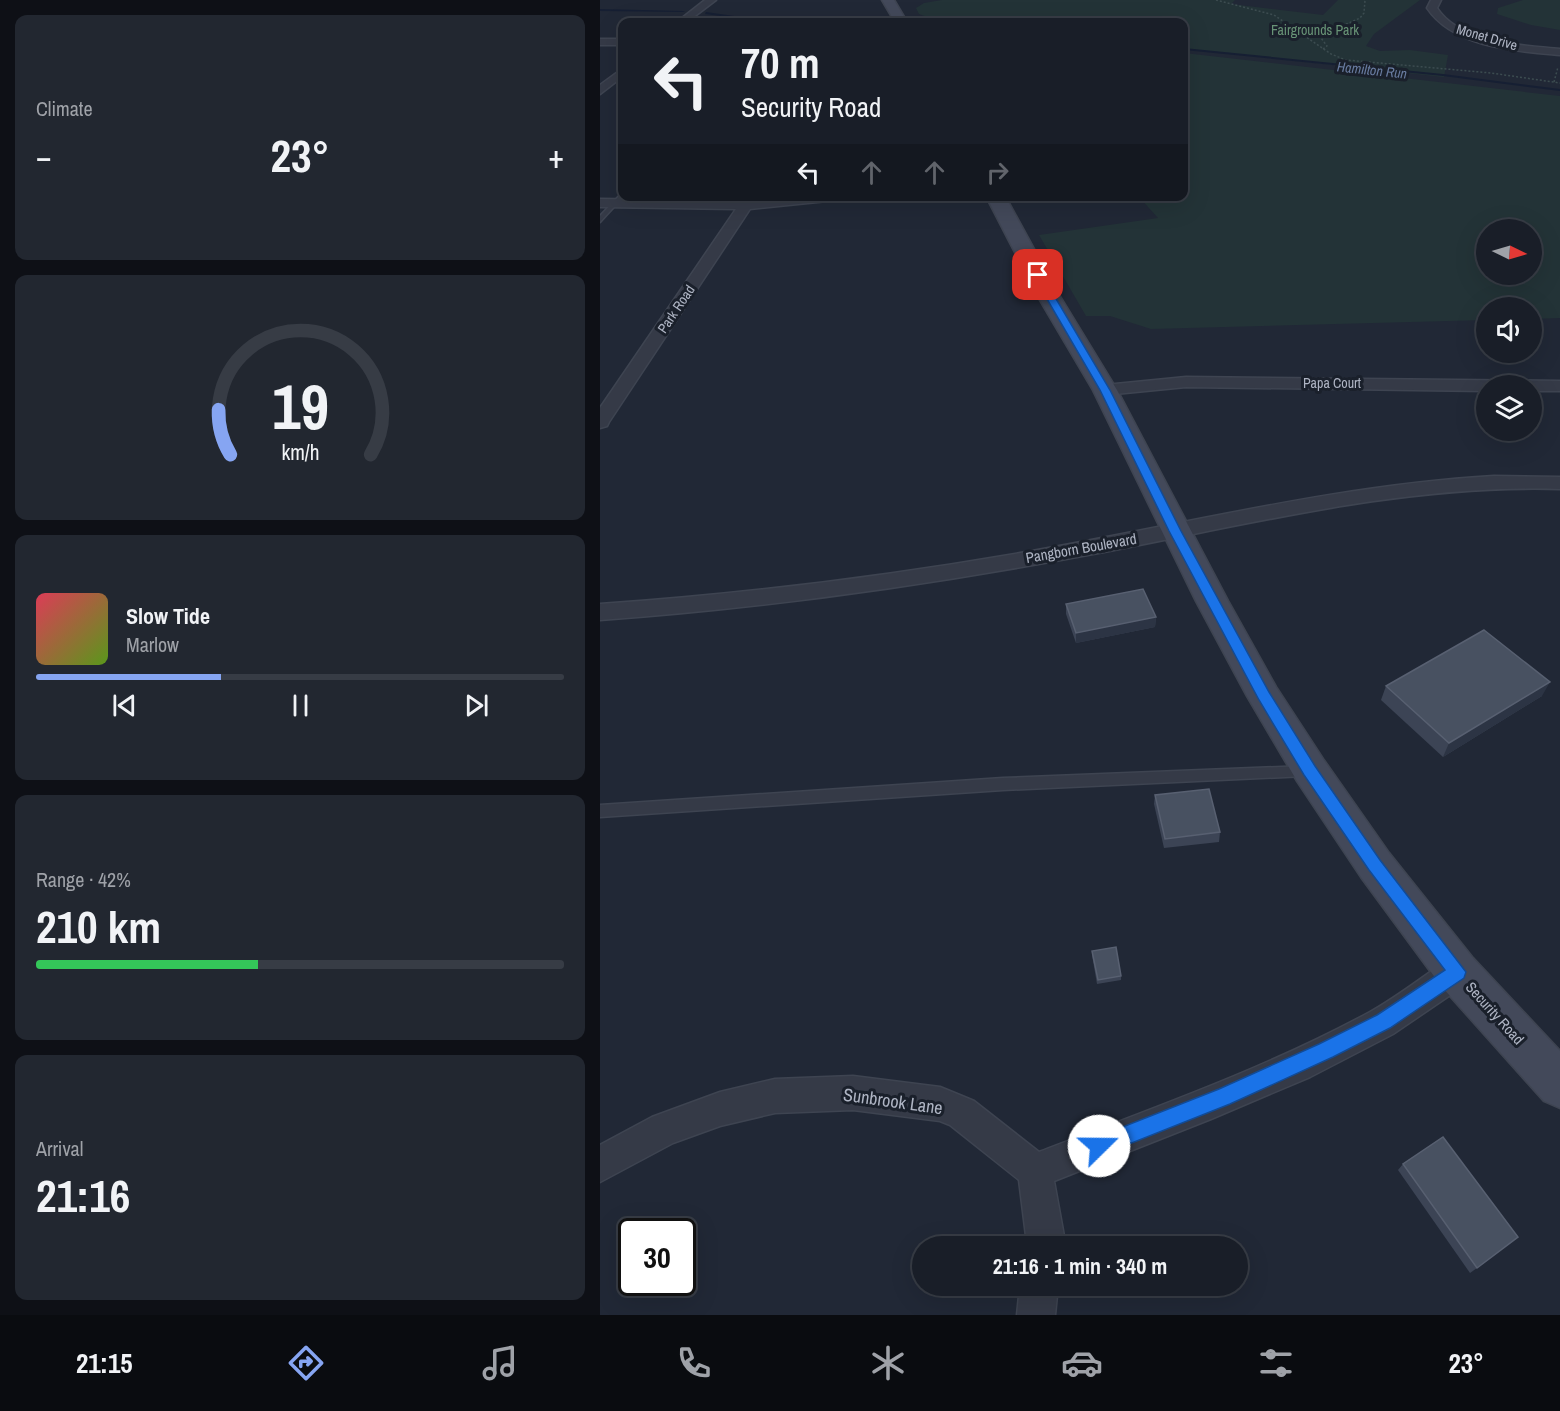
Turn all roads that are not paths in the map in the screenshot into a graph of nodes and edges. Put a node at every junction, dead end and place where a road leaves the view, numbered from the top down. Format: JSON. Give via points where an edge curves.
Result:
{"nodes":[{"id":1,"x":711,"y":0,"type":"edge"},
{"id":2,"x":888,"y":0,"type":"edge"},
{"id":3,"x":1436,"y":0,"type":"edge"},
{"id":4,"x":686,"y":18,"type":"edge"},
{"id":5,"x":899,"y":18,"type":"edge"},
{"id":6,"x":600,"y":42,"type":"edge"},
{"id":7,"x":618,"y":42,"type":"edge"},
{"id":8,"x":1560,"y":52,"type":"edge"},
{"id":9,"x":618,"y":75,"type":"edge"},
{"id":10,"x":600,"y":91,"type":"edge"},
{"id":11,"x":618,"y":199,"type":"edge"},
{"id":12,"x":618,"y":200,"type":"edge"},
{"id":13,"x":749,"y":201,"type":"edge"},
{"id":14,"x":998,"y":201,"type":"edge"},
{"id":15,"x":600,"y":203,"type":"edge"},
{"id":16,"x":600,"y":220,"type":"edge"},
{"id":17,"x":1560,"y":386,"type":"edge"},
{"id":18,"x":1105,"y":390,"type":"junction"},
{"id":19,"x":600,"y":422,"type":"edge"},
{"id":20,"x":1560,"y":483,"type":"edge"},
{"id":21,"x":1175,"y":531,"type":"junction"},
{"id":22,"x":600,"y":612,"type":"edge"},
{"id":23,"x":1310,"y":770,"type":"junction"},
{"id":24,"x":600,"y":811,"type":"edge"},
{"id":25,"x":1457,"y":972,"type":"junction"},
{"id":26,"x":1560,"y":1085,"type":"edge"},
{"id":27,"x":600,"y":1164,"type":"edge"},
{"id":28,"x":1035,"y":1171,"type":"junction"},
{"id":29,"x":1045,"y":1236,"type":"edge"},
{"id":30,"x":1038,"y":1296,"type":"edge"},
{"id":31,"x":1036,"y":1315,"type":"edge"}],
"edges":[{"from":1,"to":4,"type":"street"},
{"from":2,"to":5,"type":"street"},
{"from":3,"to":8,"type":"street","name":"Monet Drive","via":[[1434,13],[1461,32],[1503,44]]},
{"from":6,"to":7,"type":"street"},
{"from":9,"to":10,"type":"street"},
{"from":11,"to":15,"type":"street"},
{"from":12,"to":16,"type":"lane"},
{"from":13,"to":19,"type":"street","name":"Park Road"},
{"from":14,"to":18,"type":"street","name":"Security Road"},
{"from":17,"to":18,"type":"street","name":"Papa Court","via":[[1186,382]]},
{"from":18,"to":21,"type":"street","name":"Security Road"},
{"from":20,"to":21,"type":"street","name":"Pangborn Boulevard","via":[[1434,485]]},
{"from":21,"to":22,"type":"street","name":"Pangborn Boulevard","via":[[853,586]]},
{"from":21,"to":23,"type":"street","name":"Security Road","via":[[1264,696]]},
{"from":23,"to":24,"type":"lane","via":[[1003,784]]},
{"from":23,"to":25,"type":"street","name":"Security Road","via":[[1375,865]]},
{"from":25,"to":26,"type":"street","name":"Security Road"},
{"from":25,"to":28,"type":"street","via":[[1384,1022],[1326,1050],[1223,1097]]},
{"from":27,"to":28,"type":"street","name":"Sunbrook Lane","via":[[664,1129],[720,1109],[775,1096],[853,1093],[940,1104],[962,1113]]},
{"from":28,"to":29,"type":"street"},
{"from":30,"to":31,"type":"street"}]}
